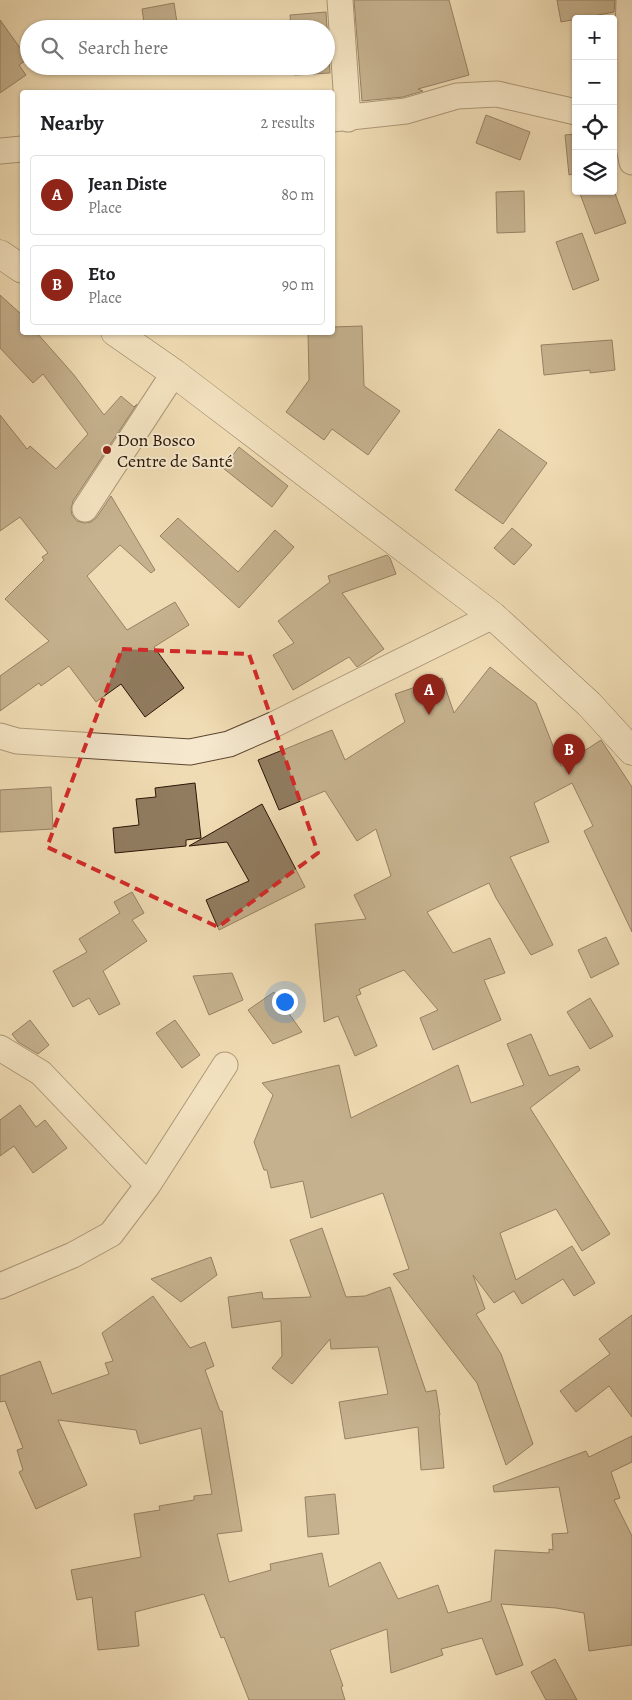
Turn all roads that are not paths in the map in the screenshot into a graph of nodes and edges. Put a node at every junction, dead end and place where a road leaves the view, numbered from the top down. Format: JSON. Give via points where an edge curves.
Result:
{"nodes":[{"id":1,"x":340,"y":0,"type":"edge"},
{"id":2,"x":629,"y":0,"type":"edge"},
{"id":3,"x":572,"y":111,"type":"edge"},
{"id":4,"x":340,"y":119,"type":"edge"},
{"id":5,"x":626,"y":142,"type":"edge"},
{"id":6,"x":20,"y":149,"type":"edge"},
{"id":7,"x":0,"y":151,"type":"edge"},
{"id":8,"x":0,"y":254,"type":"edge"},
{"id":9,"x":20,"y":268,"type":"edge"},
{"id":10,"x":119,"y":335,"type":"edge"},
{"id":11,"x":174,"y":373,"type":"junction"},
{"id":12,"x":85,"y":509,"type":"dead end"},
{"id":13,"x":493,"y":616,"type":"junction"},
{"id":14,"x":0,"y":736,"type":"edge"},
{"id":15,"x":632,"y":751,"type":"edge"},
{"id":16,"x":0,"y":1048,"type":"edge"},
{"id":17,"x":225,"y":1065,"type":"dead end"},
{"id":18,"x":148,"y":1184,"type":"junction"},
{"id":19,"x":0,"y":1286,"type":"edge"}],
"edges":[{"from":1,"to":4,"type":"street"},
{"from":2,"to":5,"type":"street"},
{"from":3,"to":4,"type":"street","via":[[497,94],[457,96],[406,111]]},
{"from":6,"to":7,"type":"street"},
{"from":8,"to":9,"type":"street"},
{"from":10,"to":11,"type":"street"},
{"from":11,"to":12,"type":"street"},
{"from":11,"to":13,"type":"street"},
{"from":13,"to":14,"type":"street","via":[[229,744],[190,752],[16,741]]},
{"from":13,"to":15,"type":"street","via":[[589,704]]},
{"from":16,"to":18,"type":"street","via":[[40,1073]]},
{"from":17,"to":18,"type":"street"},
{"from":18,"to":19,"type":"street","via":[[111,1234],[73,1255]]}]}
